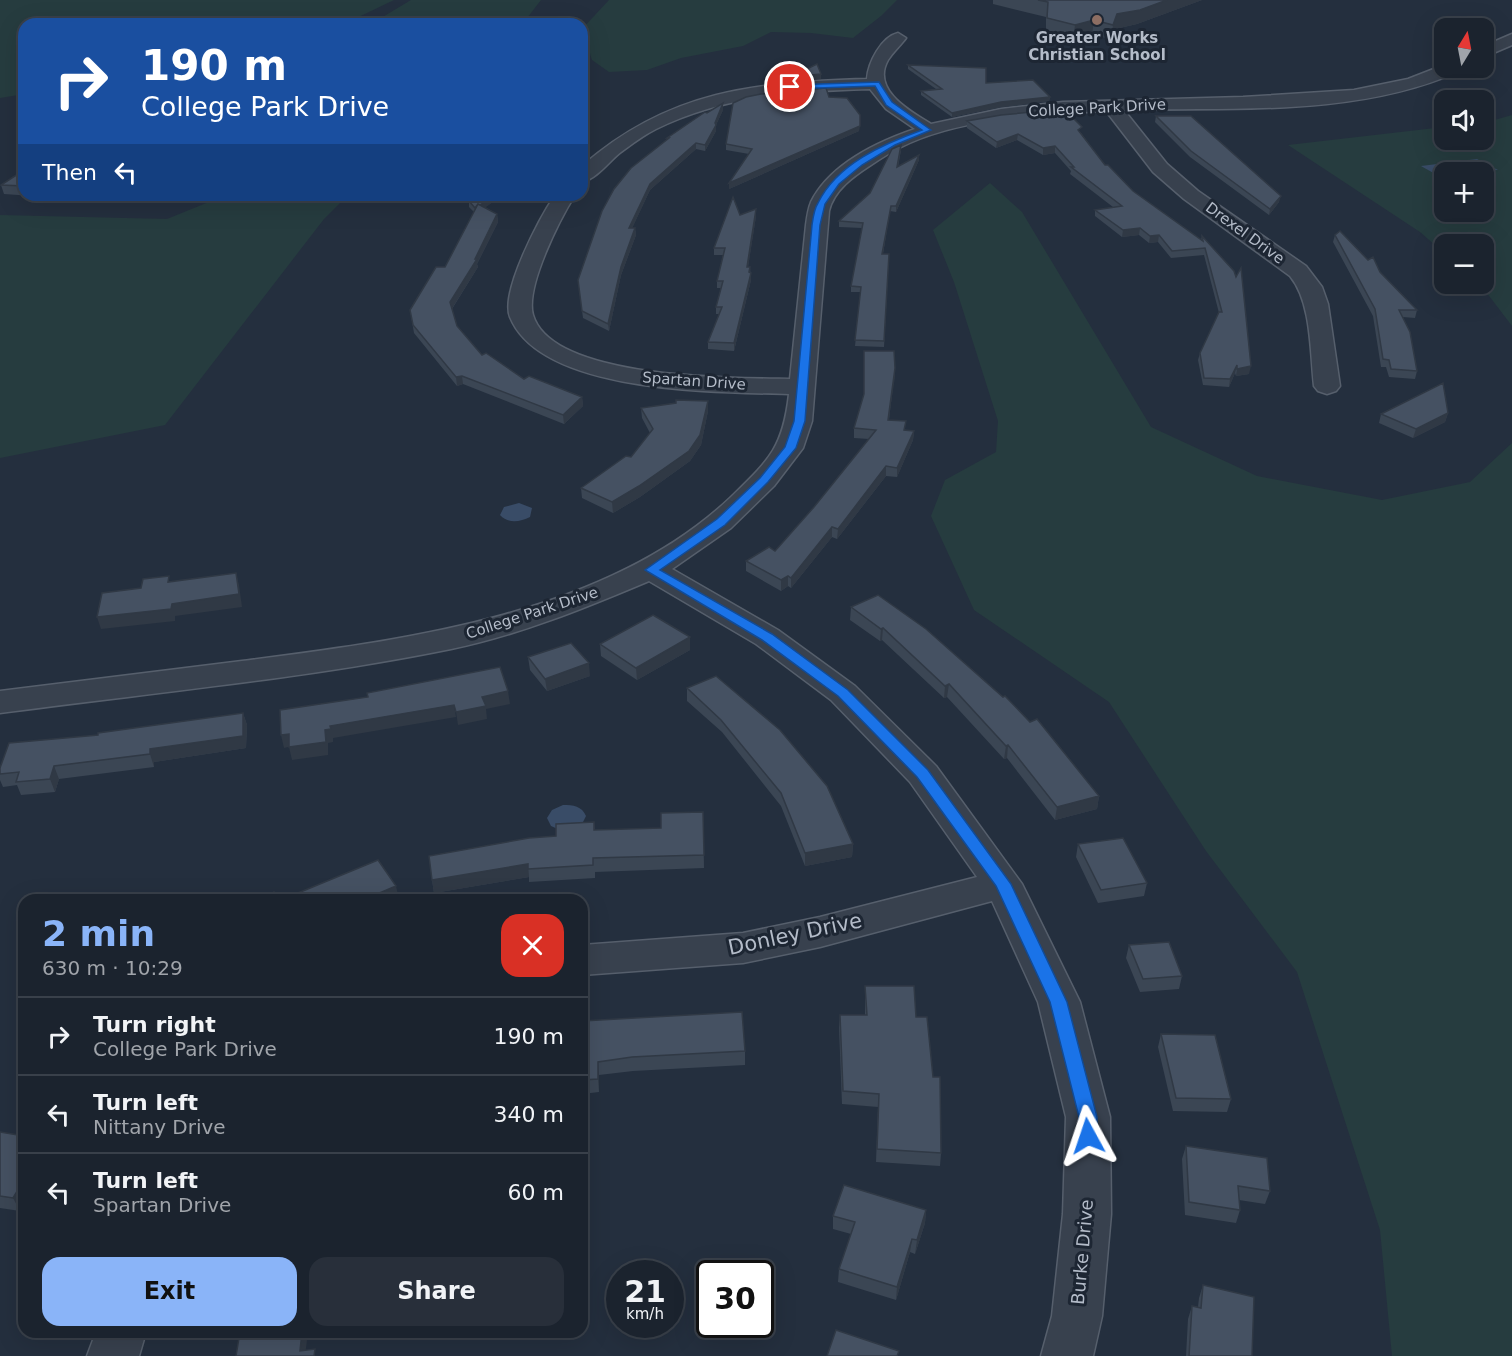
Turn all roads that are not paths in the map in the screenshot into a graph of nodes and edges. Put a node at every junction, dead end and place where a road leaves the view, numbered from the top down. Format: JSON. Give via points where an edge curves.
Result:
{"nodes":[{"id":1,"x":898,"y":38,"type":"dead end"},
{"id":2,"x":1512,"y":39,"type":"edge"},
{"id":3,"x":1494,"y":47,"type":"edge"},
{"id":4,"x":1434,"y":75,"type":"edge"},
{"id":5,"x":877,"y":84,"type":"junction"},
{"id":6,"x":1112,"y":106,"type":"junction"},
{"id":7,"x":928,"y":130,"type":"junction"},
{"id":8,"x":588,"y":171,"type":"edge"},
{"id":9,"x":562,"y":201,"type":"edge"},
{"id":10,"x":1327,"y":386,"type":"dead end"},
{"id":11,"x":802,"y":387,"type":"junction"},
{"id":12,"x":651,"y":570,"type":"junction"},
{"id":13,"x":0,"y":702,"type":"edge"},
{"id":14,"x":1003,"y":884,"type":"junction"},
{"id":15,"x":588,"y":960,"type":"edge"},
{"id":16,"x":119,"y":1338,"type":"edge"},
{"id":17,"x":113,"y":1356,"type":"edge"},
{"id":18,"x":1067,"y":1356,"type":"edge"}],
"edges":[{"from":1,"to":5,"type":"street","via":[[882,57],[876,71]]},
{"from":2,"to":3,"type":"street"},
{"from":4,"to":6,"type":"street","name":"College Park Drive","via":[[1410,84],[1337,97]]},
{"from":5,"to":7,"type":"street","via":[[889,103]]},
{"from":5,"to":8,"type":"street","via":[[799,86],[715,99],[664,116],[639,130]]},
{"from":6,"to":7,"type":"street","name":"College Park Drive","via":[[1019,113]]},
{"from":6,"to":10,"type":"street","name":"Drexel Drive","via":[[1160,168],[1191,195],[1298,271],[1311,287]]},
{"from":7,"to":11,"type":"street","name":"College Park Drive","via":[[859,163],[836,182],[821,204]]},
{"from":9,"to":11,"type":"street","name":"Spartan Drive","via":[[540,242],[521,297],[521,316],[531,333],[553,350],[611,373],[659,381]]},
{"from":11,"to":12,"type":"street","name":"College Park Drive","via":[[800,421],[790,448],[764,480],[721,522]]},
{"from":12,"to":13,"type":"street","name":"College Park Drive","via":[[559,608],[451,639],[317,661]]},
{"from":12,"to":14,"type":"street","name":"Burke Drive","via":[[767,637],[843,693],[923,774]]},
{"from":14,"to":15,"type":"street","name":"Donley Drive","via":[[743,948]]},
{"from":14,"to":18,"type":"street","name":"Burke Drive","via":[[1059,1002],[1088,1117],[1087,1214],[1077,1316]]},
{"from":16,"to":17,"type":"street"}]}
